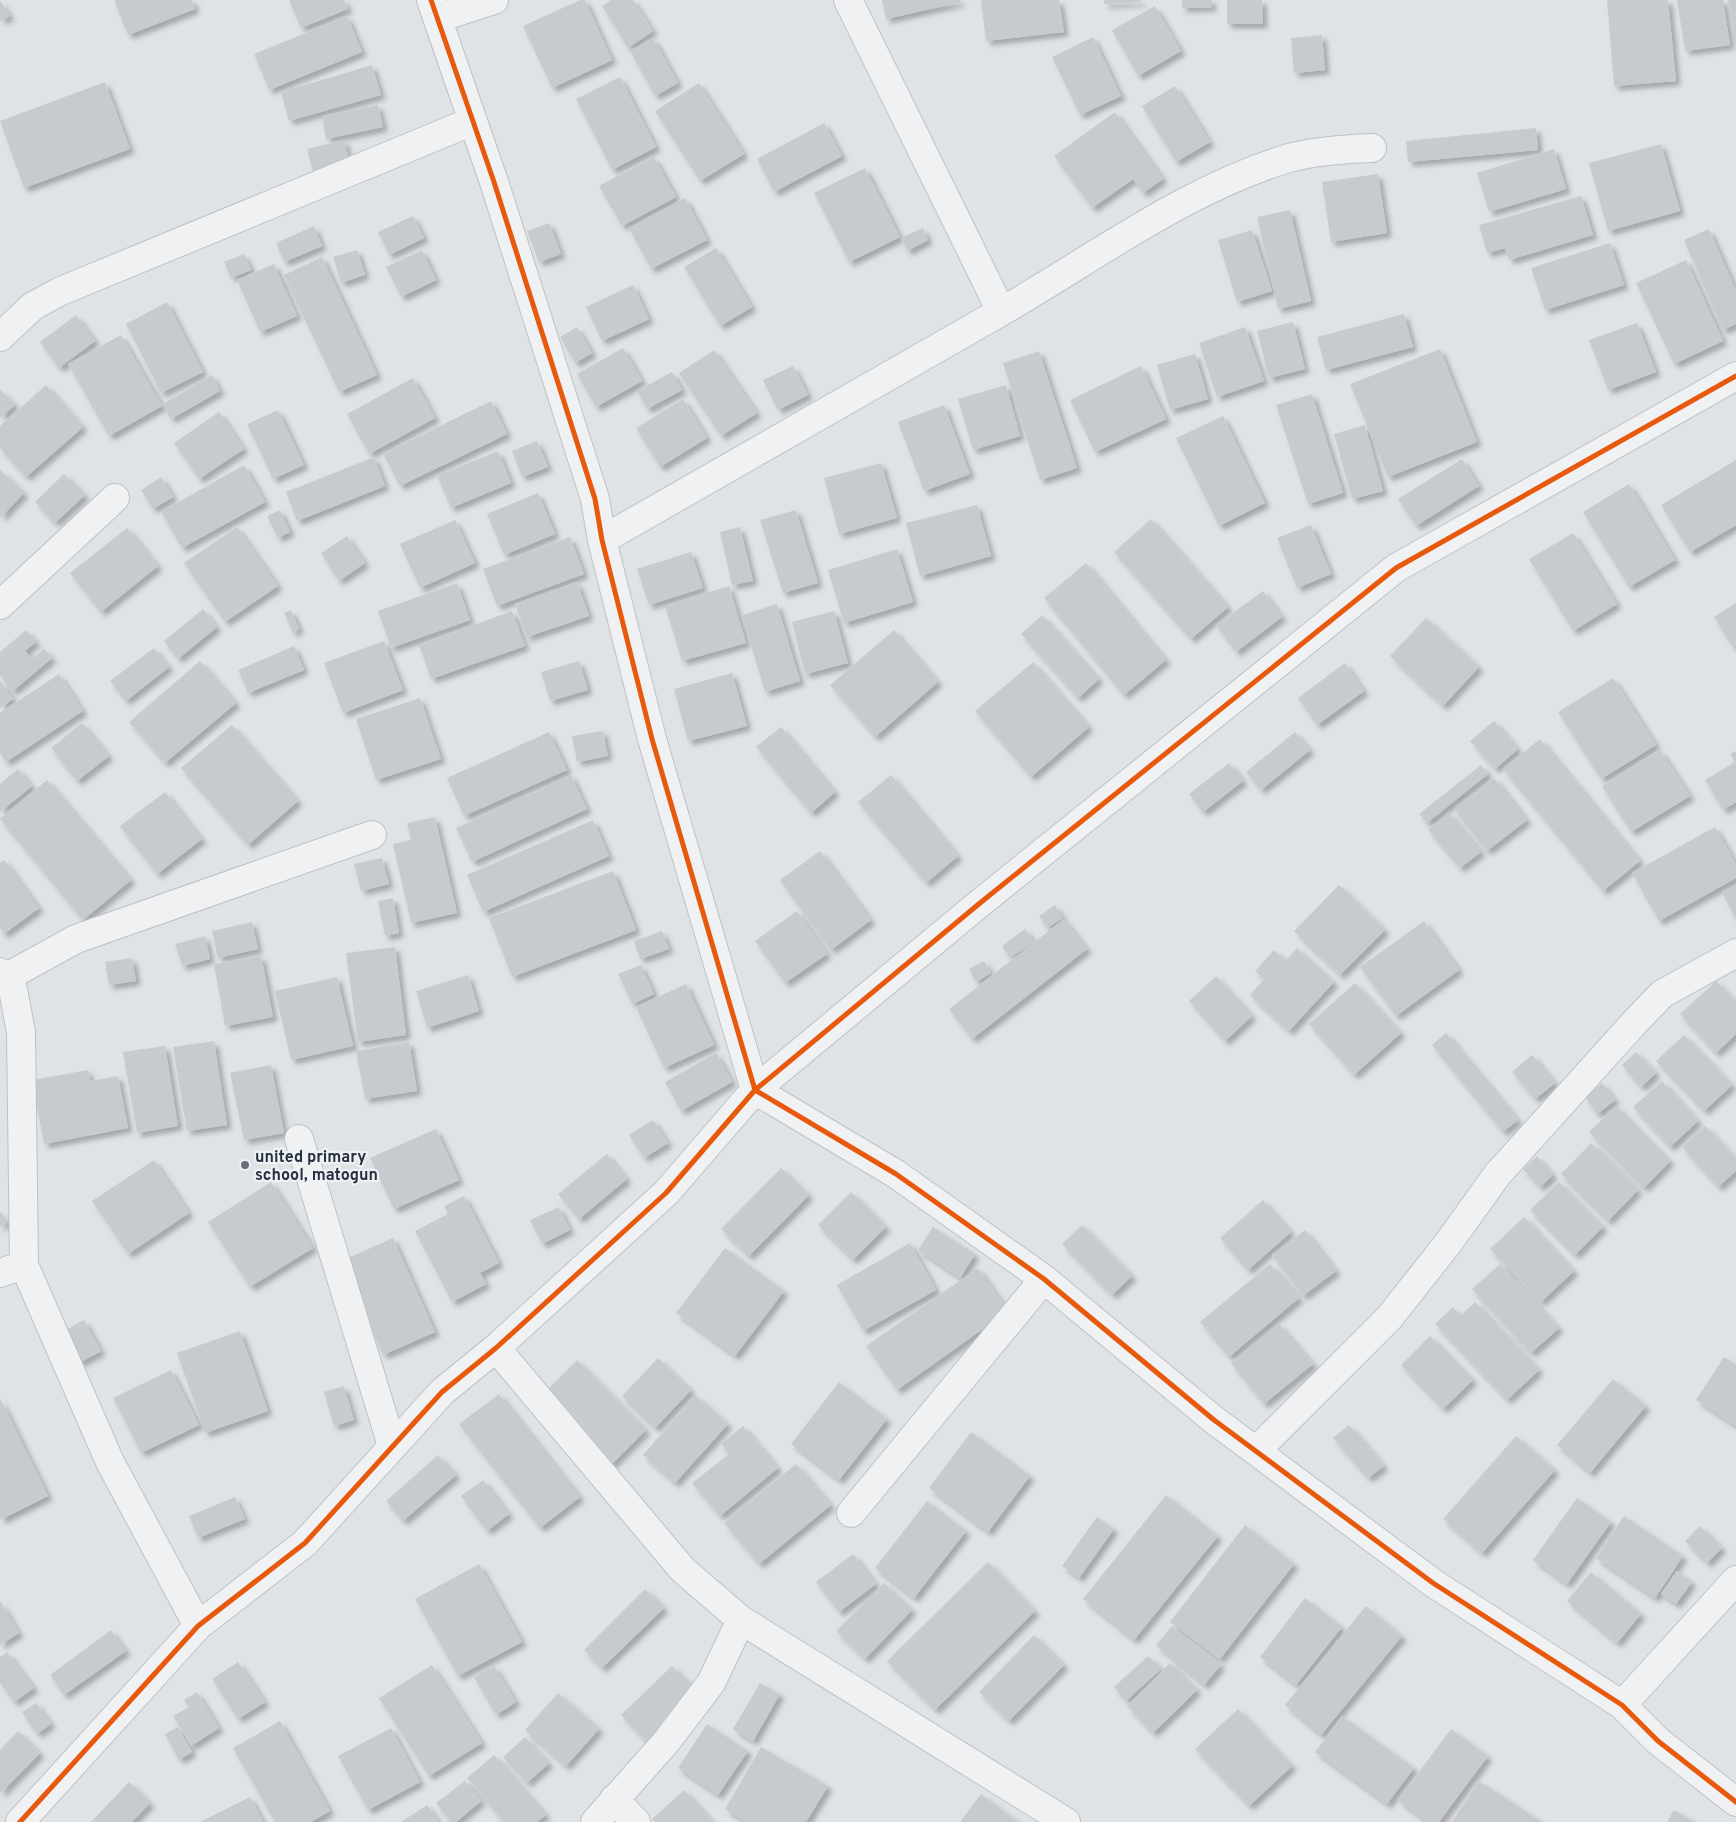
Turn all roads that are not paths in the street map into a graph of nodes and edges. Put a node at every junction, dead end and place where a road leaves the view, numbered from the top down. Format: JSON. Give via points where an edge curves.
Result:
{"nodes":[{"id":1,"x":494,"y":0,"type":"edge"},
{"id":2,"x":848,"y":0,"type":"edge"},
{"id":3,"x":434,"y":9,"type":"edge"},
{"id":4,"x":473,"y":121,"type":"junction"},
{"id":5,"x":1372,"y":148,"type":"dead end"},
{"id":6,"x":1001,"y":312,"type":"junction"},
{"id":7,"x":0,"y":337,"type":"edge"},
{"id":8,"x":1736,"y":376,"type":"edge"},
{"id":9,"x":115,"y":498,"type":"dead end"},
{"id":10,"x":602,"y":540,"type":"junction"},
{"id":11,"x":0,"y":605,"type":"edge"},
{"id":12,"x":372,"y":835,"type":"dead end"},
{"id":13,"x":1736,"y":954,"type":"edge"},
{"id":14,"x":3,"y":974,"type":"edge"},
{"id":15,"x":755,"y":1090,"type":"junction"},
{"id":16,"x":299,"y":1139,"type":"dead end"},
{"id":17,"x":12,"y":1269,"type":"edge"},
{"id":18,"x":1044,"y":1279,"type":"junction"},
{"id":19,"x":496,"y":1348,"type":"junction"},
{"id":20,"x":392,"y":1446,"type":"junction"},
{"id":21,"x":1256,"y":1451,"type":"junction"},
{"id":22,"x":851,"y":1513,"type":"dead end"},
{"id":23,"x":1736,"y":1580,"type":"edge"},
{"id":24,"x":742,"y":1620,"type":"junction"},
{"id":25,"x":198,"y":1626,"type":"junction"},
{"id":26,"x":1622,"y":1705,"type":"junction"},
{"id":27,"x":614,"y":1799,"type":"junction"},
{"id":28,"x":1736,"y":1802,"type":"edge"},
{"id":29,"x":1063,"y":1821,"type":"edge"},
{"id":30,"x":20,"y":1822,"type":"edge"},
{"id":31,"x":595,"y":1822,"type":"edge"},
{"id":32,"x":636,"y":1822,"type":"edge"}],
"edges":[{"from":1,"to":3,"type":"street"},
{"from":2,"to":6,"type":"street"},
{"from":3,"to":4,"type":"street"},
{"from":4,"to":7,"type":"street","via":[[88,279],[33,306]]},
{"from":4,"to":10,"type":"street","via":[[595,499]]},
{"from":5,"to":6,"type":"street","via":[[1292,158],[1244,174],[1184,203]]},
{"from":6,"to":10,"type":"street"},
{"from":8,"to":15,"type":"street","via":[[1396,568],[980,903]]},
{"from":9,"to":11,"type":"street"},
{"from":10,"to":15,"type":"street","via":[[652,739]]},
{"from":12,"to":14,"type":"street","via":[[76,939]]},
{"from":13,"to":21,"type":"street","via":[[1662,994],[1497,1175],[1389,1318]]},
{"from":14,"to":17,"type":"street","via":[[13,989],[21,1033]]},
{"from":15,"to":18,"type":"street","via":[[896,1174]]},
{"from":15,"to":19,"type":"street","via":[[666,1193]]},
{"from":16,"to":20,"type":"street"},
{"from":17,"to":25,"type":"street"},
{"from":18,"to":21,"type":"street","via":[[1183,1395]]},
{"from":18,"to":22,"type":"street"},
{"from":19,"to":20,"type":"street","via":[[442,1392]]},
{"from":19,"to":24,"type":"street","via":[[677,1563]]},
{"from":20,"to":25,"type":"street","via":[[305,1544]]},
{"from":21,"to":26,"type":"street","via":[[1433,1583]]},
{"from":23,"to":26,"type":"street"},
{"from":24,"to":27,"type":"street","via":[[712,1683],[666,1742]]},
{"from":24,"to":29,"type":"street"},
{"from":25,"to":30,"type":"street"},
{"from":26,"to":28,"type":"street","via":[[1658,1741]]},
{"from":27,"to":31,"type":"street"},
{"from":27,"to":32,"type":"street"}]}
